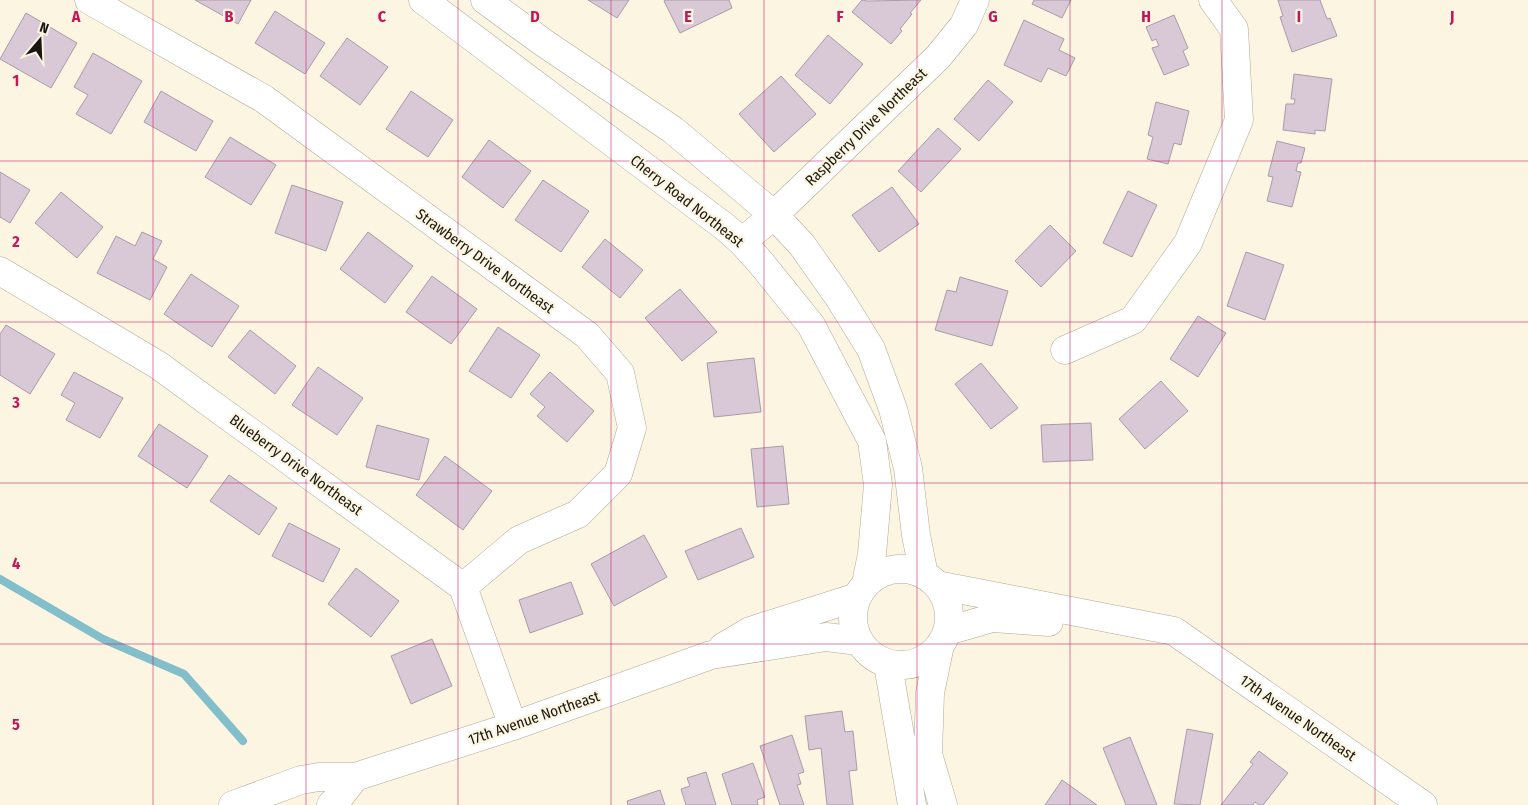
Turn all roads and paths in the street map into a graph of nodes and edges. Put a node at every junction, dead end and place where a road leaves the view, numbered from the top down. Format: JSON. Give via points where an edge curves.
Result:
{"nodes":[{"id":1,"x":89,"y":0,"type":"edge"},
{"id":2,"x":423,"y":0,"type":"edge"},
{"id":3,"x":485,"y":0,"type":"edge"},
{"id":4,"x":975,"y":0,"type":"edge"},
{"id":5,"x":1213,"y":0,"type":"edge"},
{"id":6,"x":774,"y":214,"type":"junction"},
{"id":7,"x":742,"y":242,"type":"junction"},
{"id":8,"x":0,"y":271,"type":"edge"},
{"id":9,"x":1065,"y":350,"type":"dead end"},
{"id":10,"x":930,"y":580,"type":"junction"},
{"id":11,"x":463,"y":587,"type":"junction"},
{"id":12,"x":861,"y":591,"type":"junction"},
{"id":13,"x":1174,"y":631,"type":"junction"},
{"id":14,"x":944,"y":638,"type":"junction"},
{"id":15,"x":859,"y":641,"type":"junction"},
{"id":16,"x":711,"y":655,"type":"junction"},
{"id":17,"x":888,"y":665,"type":"junction"},
{"id":18,"x":513,"y":726,"type":"junction"},
{"id":19,"x":355,"y":777,"type":"junction"},
{"id":20,"x":233,"y":805,"type":"edge"},
{"id":21,"x":331,"y":805,"type":"edge"},
{"id":22,"x":912,"y":805,"type":"edge"},
{"id":23,"x":943,"y":805,"type":"edge"},
{"id":24,"x":1423,"y":805,"type":"edge"}],
"edges":[{"from":1,"to":11,"type":"street","name":"Strawberry Drive Northeast","via":[[264,99],[587,335],[620,373],[632,428],[618,474],[578,514],[519,540]]},
{"from":2,"to":7,"type":"street","name":"Cherry Road Northeast"},
{"from":3,"to":6,"type":"street","via":[[673,130]]},
{"from":4,"to":6,"type":"street","name":"Raspberry Drive Northeast","via":[[964,25],[938,57]]},
{"from":5,"to":9,"type":"street","via":[[1234,29],[1239,120],[1188,243],[1133,320]]},
{"from":6,"to":7,"type":"street","name":"Raspberry Drive Northeast"},
{"from":6,"to":10,"type":"street","via":[[802,245],[871,349],[908,468],[916,535]]},
{"from":7,"to":12,"type":"street","name":"Cherry Road Northeast","via":[[811,325],[872,441],[878,485],[872,554]]},
{"from":8,"to":11,"type":"street","name":"Blueberry Drive Northeast","via":[[158,365]]},
{"from":10,"to":12,"type":"street","via":[[908,568],[892,570],[877,575]]},
{"from":10,"to":13,"type":"street","name":"17th Avenue Northeast"},
{"from":10,"to":14,"type":"street","via":[[946,598],[949,614]]},
{"from":11,"to":18,"type":"street"},
{"from":12,"to":15,"type":"street","via":[[853,612]]},
{"from":12,"to":16,"type":"street","name":"17th Avenue Northeast","via":[[750,630]]},
{"from":13,"to":14,"type":"street","via":[[992,618]]},
{"from":13,"to":24,"type":"street","name":"17th Avenue Northeast"},
{"from":14,"to":17,"type":"street","via":[[928,657],[913,664]]},
{"from":14,"to":23,"type":"street","via":[[930,693],[928,754]]},
{"from":15,"to":16,"type":"street","name":"17th Avenue Northeast","via":[[826,637]]},
{"from":15,"to":17,"type":"street","via":[[869,653]]},
{"from":16,"to":18,"type":"street","name":"17th Avenue Northeast"},
{"from":17,"to":22,"type":"street"},
{"from":18,"to":19,"type":"street","name":"17th Avenue Northeast"},
{"from":19,"to":20,"type":"street","name":"17th Avenue Northeast","via":[[302,780]]},
{"from":19,"to":21,"type":"street"}]}
